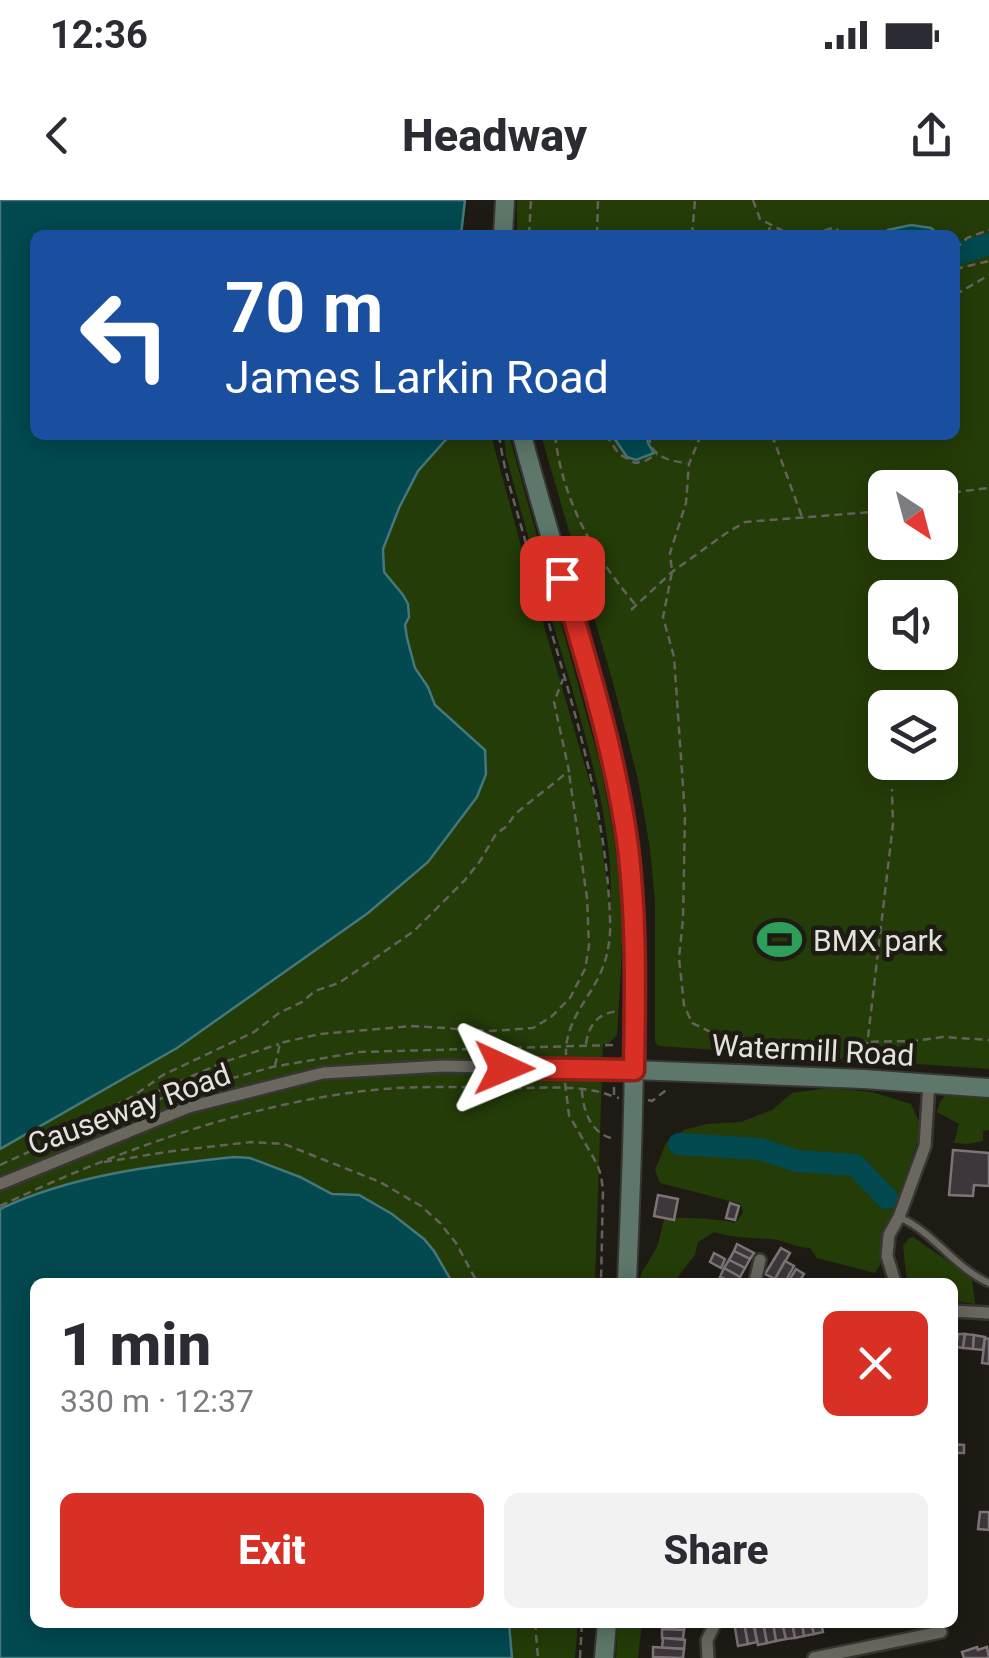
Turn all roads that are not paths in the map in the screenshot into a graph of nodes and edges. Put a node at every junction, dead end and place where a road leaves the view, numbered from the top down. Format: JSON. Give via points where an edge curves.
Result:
{"nodes":[{"id":1,"x":505,"y":200,"type":"edge"},
{"id":2,"x":504,"y":230,"type":"edge"},
{"id":3,"x":523,"y":440,"type":"edge"},
{"id":4,"x":634,"y":1070,"type":"junction"},
{"id":5,"x":929,"y":1083,"type":"junction"},
{"id":6,"x":989,"y":1088,"type":"edge"},
{"id":7,"x":0,"y":1184,"type":"edge"},
{"id":8,"x":900,"y":1217,"type":"junction"},
{"id":9,"x":760,"y":1260,"type":"dead end"},
{"id":10,"x":628,"y":1278,"type":"edge"},
{"id":11,"x":756,"y":1278,"type":"edge"},
{"id":12,"x":894,"y":1278,"type":"edge"},
{"id":13,"x":989,"y":1283,"type":"edge"},
{"id":14,"x":958,"y":1311,"type":"edge"},
{"id":15,"x":989,"y":1313,"type":"edge"},
{"id":16,"x":606,"y":1628,"type":"edge"},
{"id":17,"x":713,"y":1628,"type":"dead end"},
{"id":18,"x":919,"y":1629,"type":"edge"},
{"id":19,"x":941,"y":1632,"type":"dead end"},
{"id":20,"x":604,"y":1658,"type":"edge"},
{"id":21,"x":708,"y":1658,"type":"edge"},
{"id":22,"x":814,"y":1658,"type":"edge"}],
"edges":[{"from":1,"to":2,"type":"main road"},
{"from":3,"to":4,"type":"main road","via":[[621,806],[633,911]]},
{"from":4,"to":5,"type":"main road","name":"Watermill Road"},
{"from":4,"to":7,"type":"street","name":"Causeway Road","via":[[443,1066],[323,1073],[189,1107]]},
{"from":4,"to":10,"type":"main road"},
{"from":5,"to":6,"type":"main road","name":"Watermill Road"},
{"from":5,"to":8,"type":"street","via":[[925,1146]]},
{"from":8,"to":12,"type":"street","via":[[889,1235]]},
{"from":8,"to":13,"type":"lane"},
{"from":9,"to":11,"type":"street"},
{"from":14,"to":15,"type":"street"},
{"from":16,"to":20,"type":"main road"},
{"from":17,"to":21,"type":"street"},
{"from":18,"to":19,"type":"street"},
{"from":18,"to":22,"type":"street"}]}
